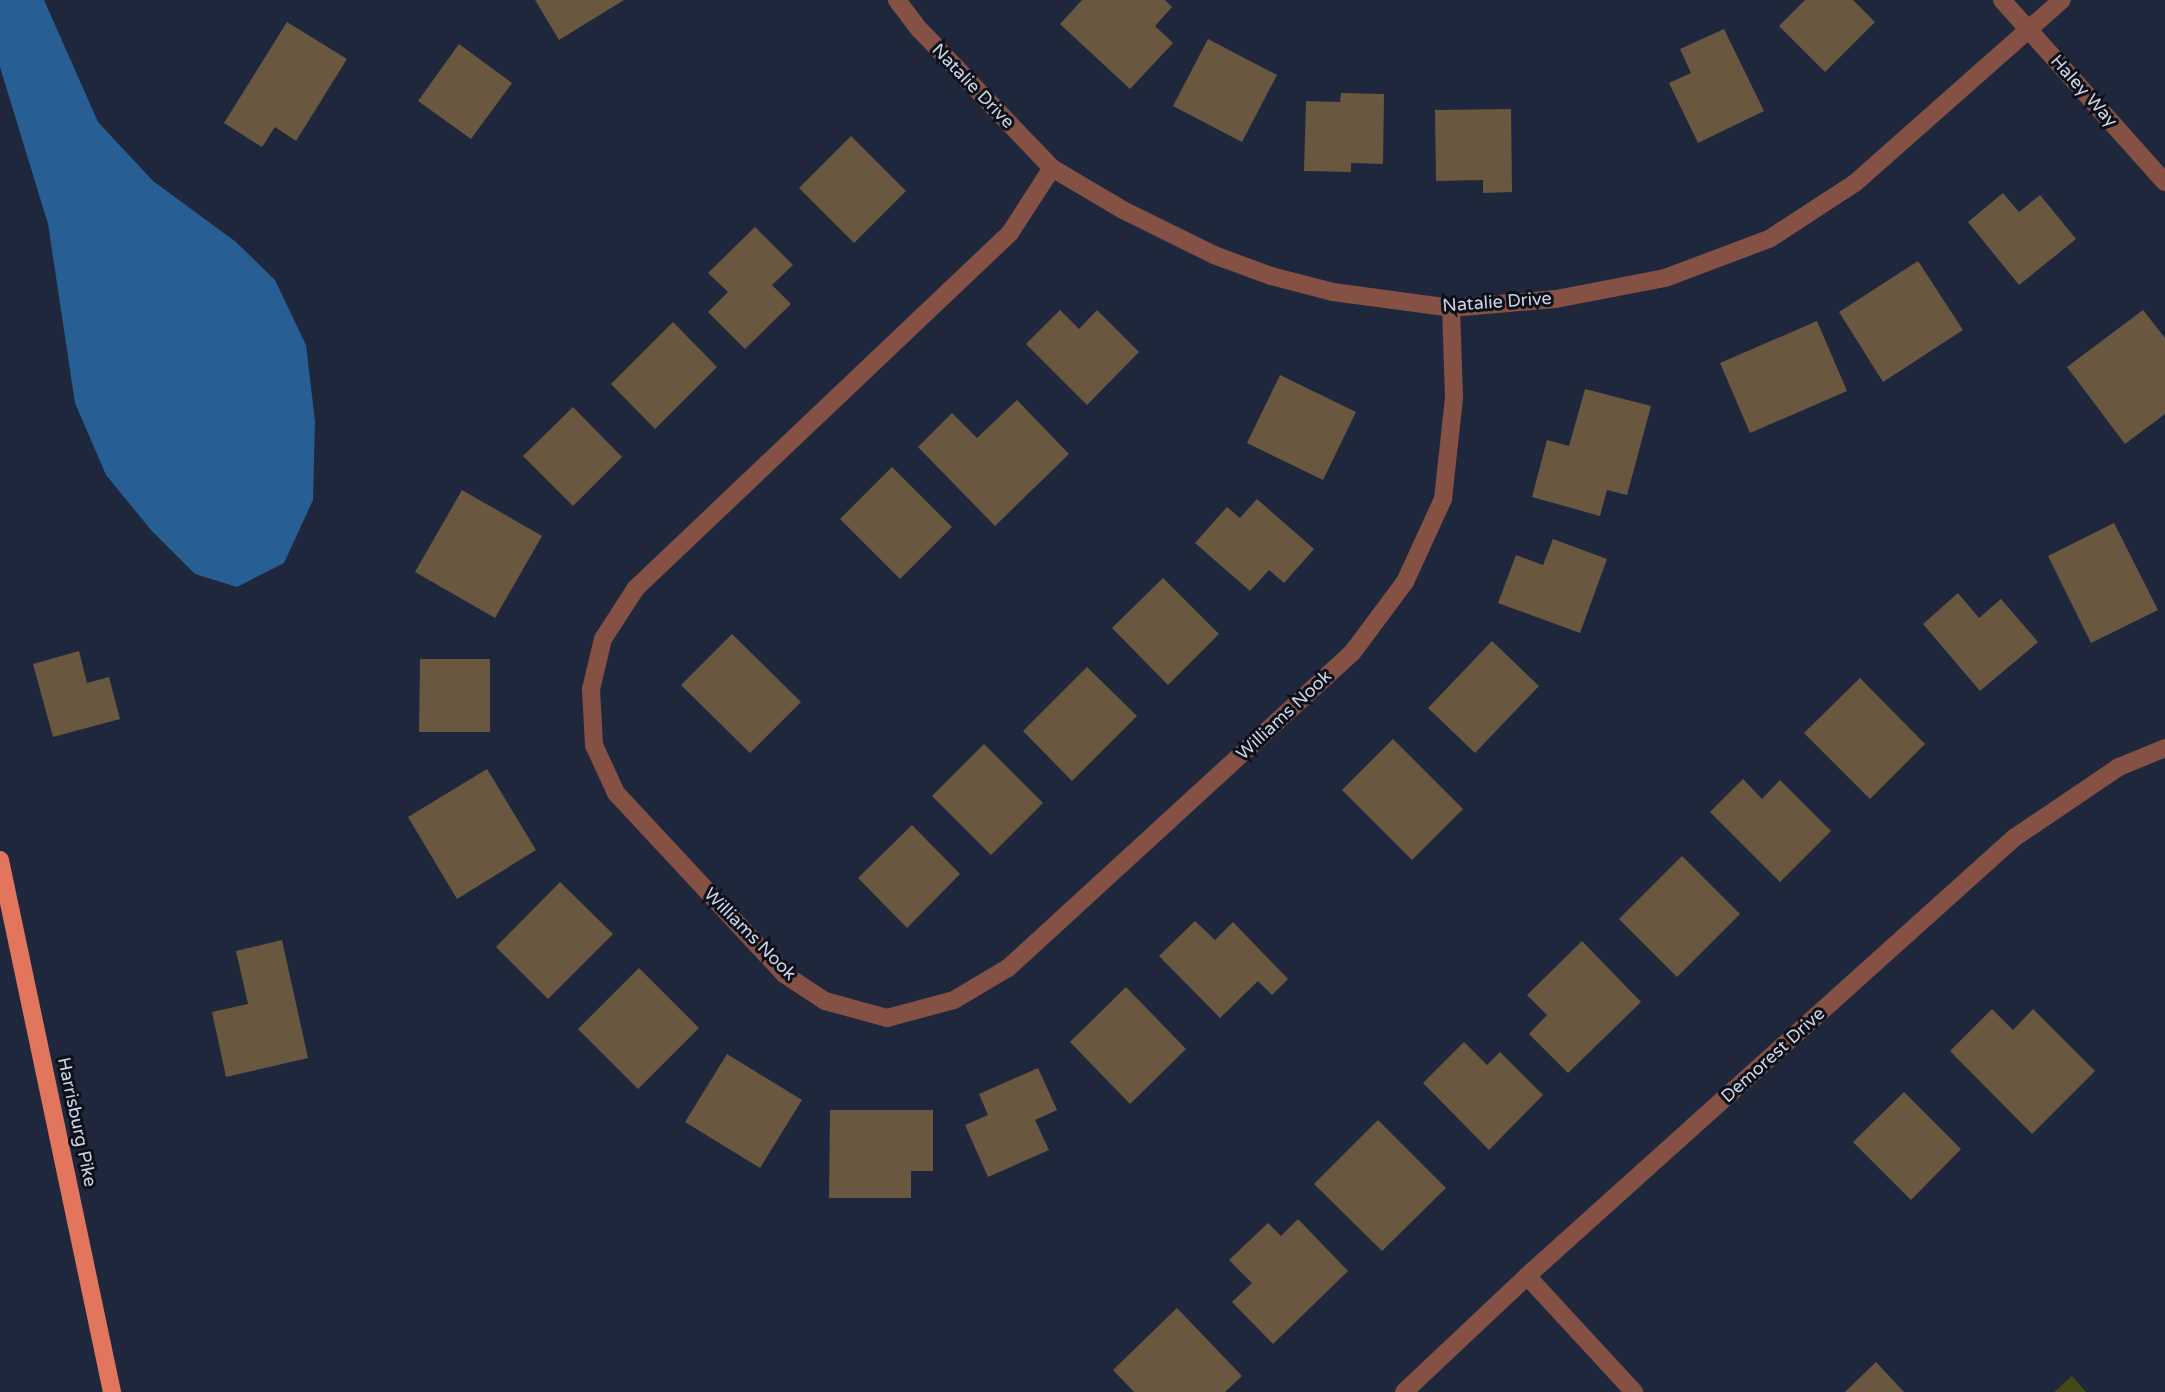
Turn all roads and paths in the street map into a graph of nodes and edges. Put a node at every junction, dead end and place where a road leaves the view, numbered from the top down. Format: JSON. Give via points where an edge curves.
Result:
{"nodes":[{"id":1,"x":897,"y":0,"type":"edge"},
{"id":2,"x":2002,"y":0,"type":"edge"},
{"id":3,"x":2062,"y":0,"type":"edge"},
{"id":4,"x":2030,"y":30,"type":"junction"},
{"id":5,"x":1052,"y":168,"type":"junction"},
{"id":6,"x":2165,"y":182,"type":"edge"},
{"id":7,"x":1451,"y":308,"type":"junction"},
{"id":8,"x":2165,"y":748,"type":"edge"},
{"id":9,"x":0,"y":860,"type":"edge"},
{"id":10,"x":1527,"y":1276,"type":"junction"},
{"id":11,"x":112,"y":1392,"type":"edge"},
{"id":12,"x":1404,"y":1392,"type":"edge"},
{"id":13,"x":1634,"y":1392,"type":"edge"}],
"edges":[{"from":1,"to":5,"type":"street","name":"Natalie Drive"},
{"from":2,"to":4,"type":"street","name":"Haley Way"},
{"from":3,"to":4,"type":"street","name":"Natalie Drive"},
{"from":4,"to":6,"type":"street","name":"Haley Way"},
{"from":4,"to":7,"type":"street","name":"Natalie Drive","via":[[1856,183],[1769,239],[1665,278],[1556,299]]},
{"from":5,"to":7,"type":"street","name":"Natalie Drive","via":[[1214,255],[1271,276],[1333,292]]},
{"from":5,"to":7,"type":"street","name":"Williams Nook","via":[[1010,233],[636,588],[603,639],[591,690],[594,745],[616,793],[784,974],[825,1001],[887,1018],[954,1000],[1008,968],[1352,653],[1405,582],[1443,499],[1454,397]]},
{"from":8,"to":10,"type":"street","name":"Demorest Drive","via":[[2119,767],[2014,838]]},
{"from":9,"to":11,"type":"main road","name":"Harrisburg Pike"},
{"from":10,"to":12,"type":"street","name":"Demorest Drive"},
{"from":10,"to":13,"type":"street"}]}
